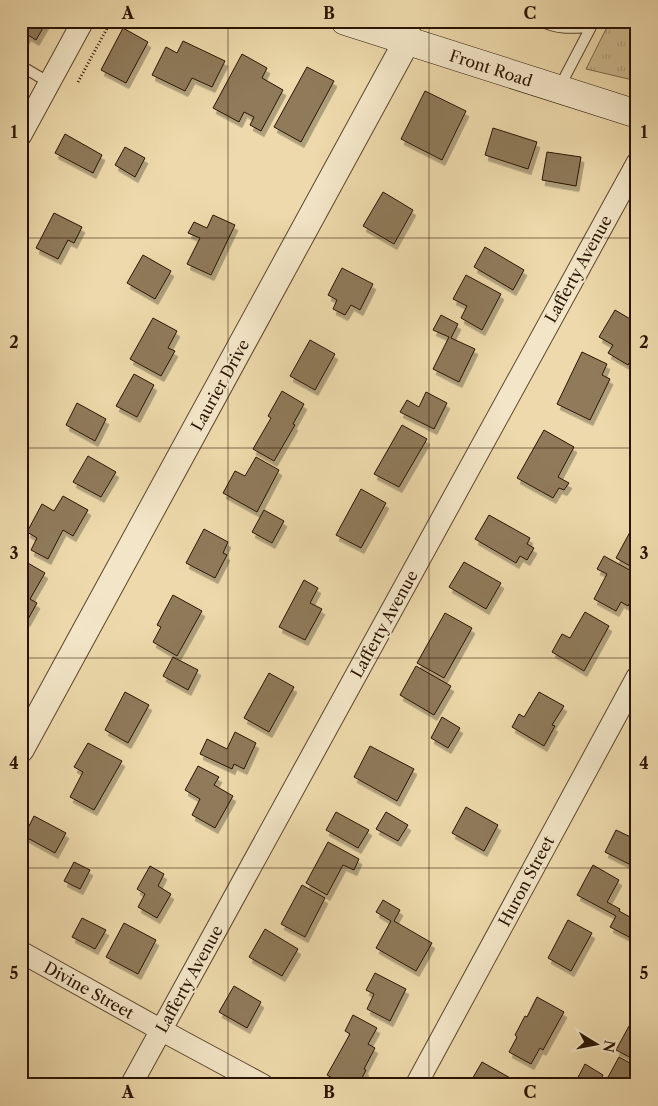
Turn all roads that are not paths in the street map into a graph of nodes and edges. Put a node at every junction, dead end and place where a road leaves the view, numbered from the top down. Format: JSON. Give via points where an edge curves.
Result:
{"nodes":[{"id":1,"x":83,"y":21,"type":"edge"},
{"id":2,"x":345,"y":21,"type":"edge"},
{"id":3,"x":541,"y":21,"type":"edge"},
{"id":4,"x":413,"y":31,"type":"edge"},
{"id":5,"x":21,"y":66,"type":"edge"},
{"id":6,"x":50,"y":83,"type":"junction"},
{"id":7,"x":558,"y":89,"type":"junction"},
{"id":8,"x":637,"y":114,"type":"edge"},
{"id":9,"x":21,"y":135,"type":"edge"},
{"id":10,"x":637,"y":163,"type":"edge"},
{"id":11,"x":637,"y":677,"type":"edge"},
{"id":12,"x":21,"y":749,"type":"edge"},
{"id":13,"x":21,"y":952,"type":"edge"},
{"id":14,"x":161,"y":1030,"type":"junction"},
{"id":15,"x":131,"y":1085,"type":"edge"},
{"id":16,"x":263,"y":1085,"type":"edge"},
{"id":17,"x":416,"y":1085,"type":"edge"}],
"edges":[{"from":1,"to":6,"type":"street"},
{"from":2,"to":4,"type":"main road","name":"Front Road"},
{"from":3,"to":7,"type":"lane","via":[[564,29],[591,27]]},
{"from":4,"to":7,"type":"main road","name":"Front Road"},
{"from":4,"to":12,"type":"street","name":"Laurier Drive"},
{"from":5,"to":6,"type":"lane"},
{"from":6,"to":9,"type":"street"},
{"from":7,"to":8,"type":"main road","name":"Front Road"},
{"from":10,"to":14,"type":"street","name":"Lafferty Avenue"},
{"from":11,"to":17,"type":"street","name":"Huron Street"},
{"from":13,"to":14,"type":"street","name":"Divine Street"},
{"from":14,"to":15,"type":"street","name":"Lafferty Avenue"},
{"from":14,"to":16,"type":"street","name":"Divine Street"}]}
